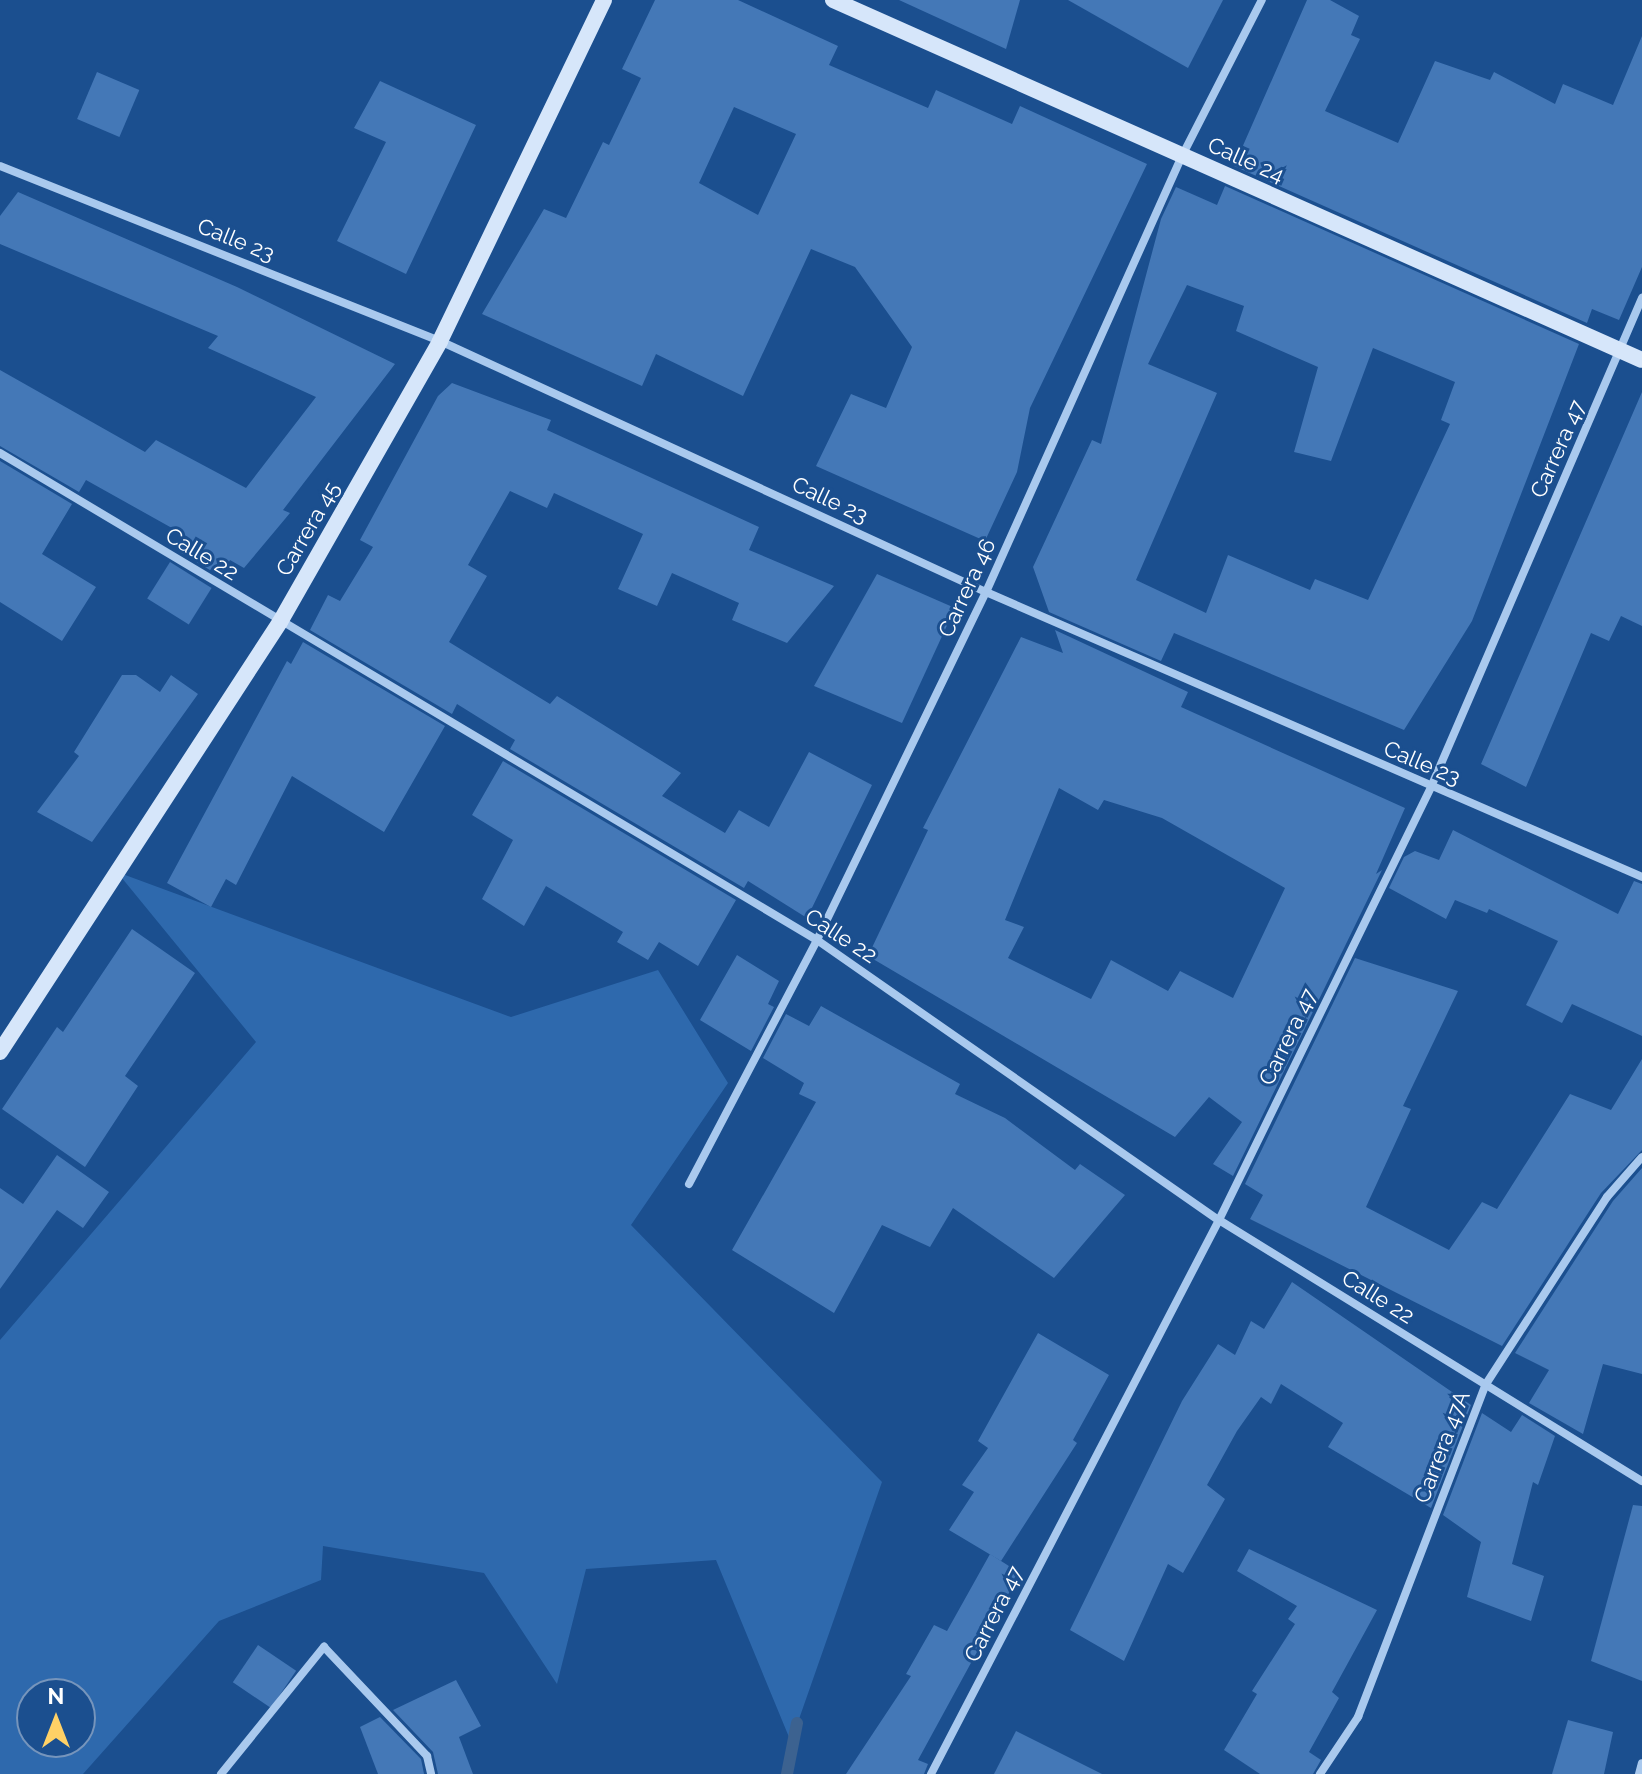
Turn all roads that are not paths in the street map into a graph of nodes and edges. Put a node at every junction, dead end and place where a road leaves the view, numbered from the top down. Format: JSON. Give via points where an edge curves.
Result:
{"nodes":[{"id":1,"x":604,"y":0,"type":"edge"},
{"id":2,"x":833,"y":0,"type":"edge"},
{"id":3,"x":1262,"y":0,"type":"edge"},
{"id":4,"x":1182,"y":156,"type":"junction"},
{"id":5,"x":0,"y":166,"type":"edge"},
{"id":6,"x":1642,"y":298,"type":"edge"},
{"id":7,"x":440,"y":341,"type":"junction"},
{"id":8,"x":1620,"y":351,"type":"junction"},
{"id":9,"x":1642,"y":360,"type":"edge"},
{"id":10,"x":0,"y":453,"type":"edge"},
{"id":11,"x":986,"y":592,"type":"junction"},
{"id":12,"x":280,"y":622,"type":"junction"},
{"id":13,"x":1431,"y":787,"type":"junction"},
{"id":14,"x":1642,"y":877,"type":"edge"},
{"id":15,"x":817,"y":940,"type":"junction"},
{"id":16,"x":0,"y":1052,"type":"edge"},
{"id":17,"x":1642,"y":1157,"type":"edge"},
{"id":18,"x":689,"y":1184,"type":"dead end"},
{"id":19,"x":1219,"y":1220,"type":"junction"},
{"id":20,"x":1486,"y":1384,"type":"junction"},
{"id":21,"x":1642,"y":1481,"type":"edge"},
{"id":22,"x":1642,"y":1763,"type":"edge"},
{"id":23,"x":221,"y":1774,"type":"edge"},
{"id":24,"x":431,"y":1774,"type":"edge"},
{"id":25,"x":931,"y":1774,"type":"edge"},
{"id":26,"x":1320,"y":1774,"type":"edge"},
{"id":27,"x":1639,"y":1774,"type":"edge"}],
"edges":[{"from":1,"to":7,"type":"street","name":"Carrera 45"},
{"from":2,"to":4,"type":"street","name":"Calle 24"},
{"from":3,"to":4,"type":"street","name":"Carrera 46"},
{"from":4,"to":8,"type":"street","name":"Calle 24"},
{"from":4,"to":11,"type":"street","name":"Carrera 46"},
{"from":5,"to":7,"type":"street","name":"Calle 23"},
{"from":6,"to":8,"type":"street","name":"Carrera 47"},
{"from":7,"to":11,"type":"street","name":"Calle 23"},
{"from":7,"to":12,"type":"street","name":"Carrera 45"},
{"from":8,"to":9,"type":"street","name":"Calle 24"},
{"from":8,"to":13,"type":"street","name":"Carrera 47"},
{"from":10,"to":12,"type":"street","name":"Calle 22"},
{"from":11,"to":13,"type":"street","name":"Calle 23"},
{"from":11,"to":15,"type":"street","name":"Carrera 46"},
{"from":12,"to":15,"type":"street","name":"Calle 22"},
{"from":12,"to":16,"type":"street","name":"Carrera 45"},
{"from":13,"to":14,"type":"street","name":"Calle 23"},
{"from":13,"to":19,"type":"street","name":"Carrera 47"},
{"from":15,"to":18,"type":"street","name":"Carrera 46"},
{"from":15,"to":19,"type":"street","name":"Calle 22"},
{"from":17,"to":20,"type":"street","name":"Carrera 47A","via":[[1607,1197]]},
{"from":19,"to":20,"type":"street","name":"Calle 22"},
{"from":19,"to":25,"type":"street","name":"Carrera 47"},
{"from":20,"to":21,"type":"street","name":"Calle 22"},
{"from":20,"to":26,"type":"street","name":"Carrera 47A","via":[[1358,1717]]},
{"from":22,"to":27,"type":"street"},
{"from":23,"to":24,"type":"street","via":[[324,1647],[427,1756]]}]}
